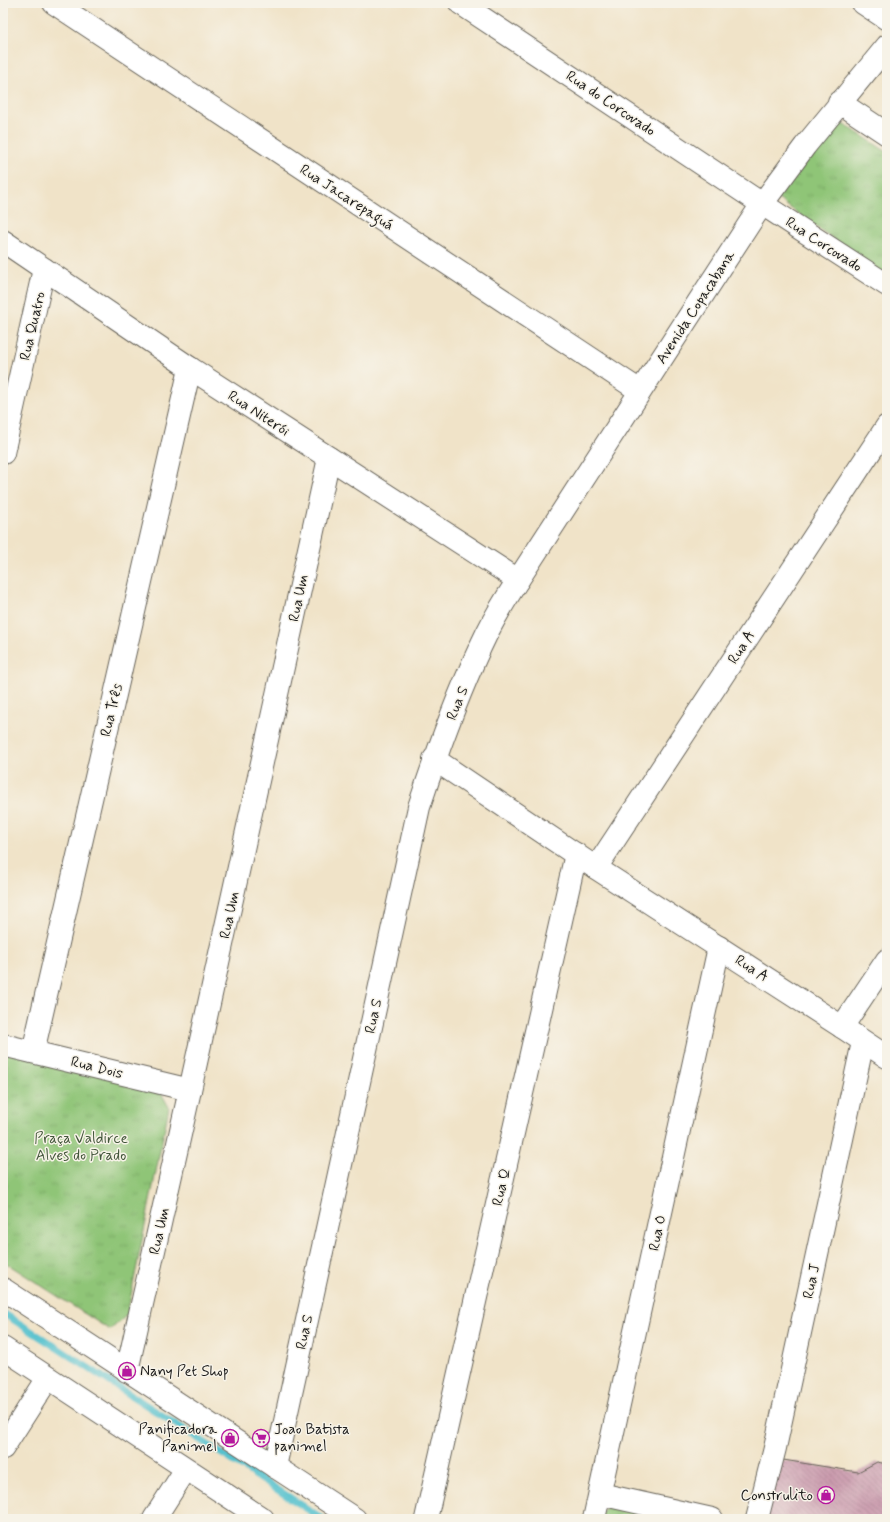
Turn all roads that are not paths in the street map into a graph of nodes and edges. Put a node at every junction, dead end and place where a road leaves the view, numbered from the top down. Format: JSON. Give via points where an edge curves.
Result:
{"nodes":[{"id":1,"x":54,"y":3,"type":"edge"},
{"id":2,"x":460,"y":3,"type":"edge"},
{"id":3,"x":863,"y":3,"type":"edge"},
{"id":4,"x":887,"y":19,"type":"edge"},
{"id":5,"x":887,"y":46,"type":"edge"},
{"id":6,"x":839,"y":102,"type":"junction"},
{"id":7,"x":887,"y":134,"type":"edge"},
{"id":8,"x":762,"y":204,"type":"junction"},
{"id":9,"x":3,"y":241,"type":"edge"},
{"id":10,"x":44,"y":269,"type":"junction"},
{"id":11,"x":887,"y":285,"type":"edge"},
{"id":12,"x":190,"y":368,"type":"junction"},
{"id":13,"x":640,"y":391,"type":"junction"},
{"id":14,"x":887,"y":426,"type":"edge"},
{"id":15,"x":3,"y":452,"type":"edge"},
{"id":16,"x":329,"y":458,"type":"junction"},
{"id":17,"x":518,"y":580,"type":"junction"},
{"id":18,"x":434,"y":759,"type":"junction"},
{"id":19,"x":576,"y":854,"type":"junction"},
{"id":20,"x":596,"y":868,"type":"junction"},
{"id":21,"x":719,"y":947,"type":"junction"},
{"id":22,"x":887,"y":960,"type":"edge"},
{"id":23,"x":842,"y":1027,"type":"junction"},
{"id":24,"x":863,"y":1042,"type":"junction"},
{"id":25,"x":3,"y":1045,"type":"edge"},
{"id":26,"x":33,"y":1052,"type":"junction"},
{"id":27,"x":887,"y":1057,"type":"edge"},
{"id":28,"x":190,"y":1090,"type":"junction"},
{"id":29,"x":3,"y":1289,"type":"edge"},
{"id":30,"x":3,"y":1348,"type":"edge"},
{"id":31,"x":128,"y":1371,"type":"junction"},
{"id":32,"x":48,"y":1378,"type":"junction"},
{"id":33,"x":3,"y":1448,"type":"edge"},
{"id":34,"x":274,"y":1467,"type":"junction"},
{"id":35,"x":186,"y":1468,"type":"junction"},
{"id":36,"x":600,"y":1494,"type":"junction"},
{"id":37,"x":154,"y":1519,"type":"edge"},
{"id":38,"x":263,"y":1519,"type":"edge"},
{"id":39,"x":355,"y":1519,"type":"edge"},
{"id":40,"x":426,"y":1519,"type":"edge"},
{"id":41,"x":594,"y":1519,"type":"edge"},
{"id":42,"x":712,"y":1519,"type":"edge"},
{"id":43,"x":757,"y":1519,"type":"edge"}],
"edges":[{"from":1,"to":13,"type":"street","name":"Rua Jacarepaguá"},
{"from":2,"to":8,"type":"street","name":"Rua do Corcovado"},
{"from":3,"to":4,"type":"street"},
{"from":5,"to":6,"type":"street","name":"Avenida Copacabana"},
{"from":6,"to":7,"type":"street"},
{"from":6,"to":8,"type":"street","name":"Avenida Copacabana"},
{"from":8,"to":11,"type":"street","name":"Rua Corcovado"},
{"from":8,"to":13,"type":"street","name":"Avenida Copacabana"},
{"from":9,"to":10,"type":"street","name":"Rua Niterói"},
{"from":10,"to":12,"type":"street","name":"Rua Niterói"},
{"from":10,"to":15,"type":"street","name":"Rua Quatro"},
{"from":12,"to":16,"type":"street","name":"Rua Niterói"},
{"from":12,"to":26,"type":"street","name":"Rua Três"},
{"from":13,"to":17,"type":"street","name":"Avenida Copacabana"},
{"from":14,"to":20,"type":"street","name":"Rua A"},
{"from":16,"to":17,"type":"street","name":"Rua Niterói"},
{"from":16,"to":28,"type":"street","name":"Rua Um"},
{"from":17,"to":18,"type":"street","name":"Rua S","via":[[487,632]]},
{"from":18,"to":19,"type":"street","name":"Rua A"},
{"from":18,"to":34,"type":"street","name":"Rua S","via":[[419,807]]},
{"from":19,"to":20,"type":"street","name":"Rua A"},
{"from":19,"to":40,"type":"street","name":"Rua Q"},
{"from":20,"to":21,"type":"street","name":"Rua A"},
{"from":21,"to":23,"type":"street","name":"Rua A"},
{"from":21,"to":36,"type":"street","name":"Rua O"},
{"from":22,"to":23,"type":"street"},
{"from":23,"to":24,"type":"street","name":"Rua A"},
{"from":24,"to":27,"type":"street","name":"Rua A"},
{"from":24,"to":43,"type":"street","name":"Rua J","via":[[775,1448]]},
{"from":25,"to":26,"type":"street","name":"Rua Dois"},
{"from":26,"to":28,"type":"street","name":"Rua Dois"},
{"from":28,"to":31,"type":"street","name":"Rua Um"},
{"from":29,"to":31,"type":"street"},
{"from":30,"to":32,"type":"street"},
{"from":31,"to":34,"type":"street"},
{"from":32,"to":33,"type":"street"},
{"from":32,"to":35,"type":"street"},
{"from":34,"to":39,"type":"street"},
{"from":35,"to":37,"type":"street"},
{"from":35,"to":38,"type":"street"},
{"from":36,"to":41,"type":"street","name":"Rua O"},
{"from":36,"to":42,"type":"street"}]}
